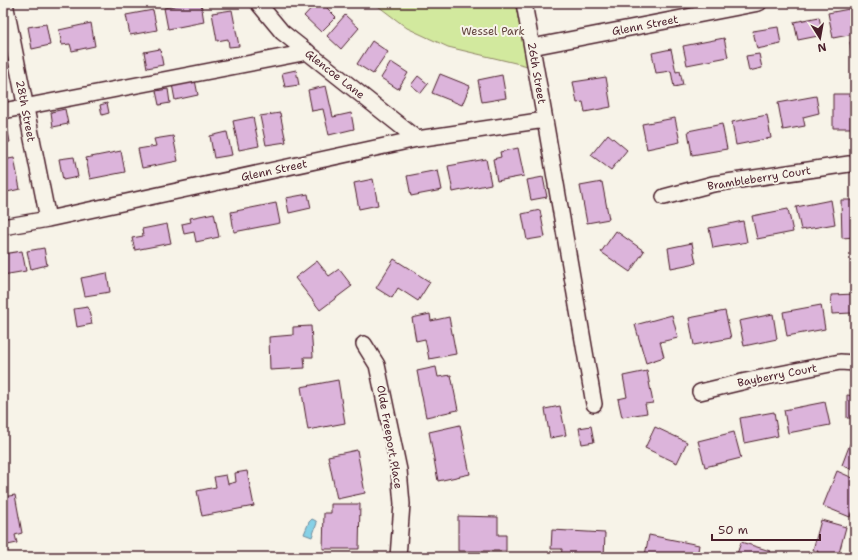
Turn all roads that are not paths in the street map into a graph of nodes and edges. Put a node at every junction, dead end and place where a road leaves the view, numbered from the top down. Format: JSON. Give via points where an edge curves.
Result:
{"nodes":[{"id":1,"x":5,"y":3,"type":"edge"},
{"id":2,"x":258,"y":3,"type":"edge"},
{"id":3,"x":524,"y":3,"type":"edge"},
{"id":4,"x":758,"y":3,"type":"edge"},
{"id":5,"x":532,"y":48,"type":"junction"},
{"id":6,"x":308,"y":52,"type":"junction"},
{"id":7,"x":25,"y":107,"type":"junction"},
{"id":8,"x":3,"y":111,"type":"edge"},
{"id":9,"x":546,"y":120,"type":"junction"},
{"id":10,"x":417,"y":139,"type":"junction"},
{"id":11,"x":855,"y":164,"type":"edge"},
{"id":12,"x":664,"y":197,"type":"dead end"},
{"id":13,"x":48,"y":219,"type":"junction"},
{"id":14,"x":3,"y":226,"type":"edge"},
{"id":15,"x":364,"y":344,"type":"dead end"},
{"id":16,"x":855,"y":363,"type":"edge"},
{"id":17,"x":700,"y":392,"type":"dead end"},
{"id":18,"x":594,"y":404,"type":"dead end"},
{"id":19,"x":398,"y":557,"type":"edge"}],
"edges":[{"from":1,"to":7,"type":"street","name":"28th Street"},
{"from":2,"to":6,"type":"street","name":"Glencoe Lane","via":[[282,32]]},
{"from":3,"to":5,"type":"street","name":"26th Street"},
{"from":4,"to":5,"type":"street","name":"Glenn Street"},
{"from":5,"to":9,"type":"street","name":"26th Street"},
{"from":6,"to":7,"type":"street"},
{"from":6,"to":10,"type":"street","name":"Glencoe Lane"},
{"from":7,"to":8,"type":"street"},
{"from":7,"to":13,"type":"street","name":"28th Street"},
{"from":9,"to":10,"type":"street","name":"Glenn Street"},
{"from":9,"to":18,"type":"street","name":"26th Street"},
{"from":10,"to":13,"type":"street","name":"Glenn Street"},
{"from":11,"to":12,"type":"street","name":"Brambleberry Court","via":[[713,184]]},
{"from":13,"to":14,"type":"street","name":"Glenn Street"},
{"from":15,"to":19,"type":"street","name":"Olde Freeport Place","via":[[377,365],[399,470],[402,504]]},
{"from":16,"to":17,"type":"street","name":"Bayberry Court","via":[[840,362]]}]}
